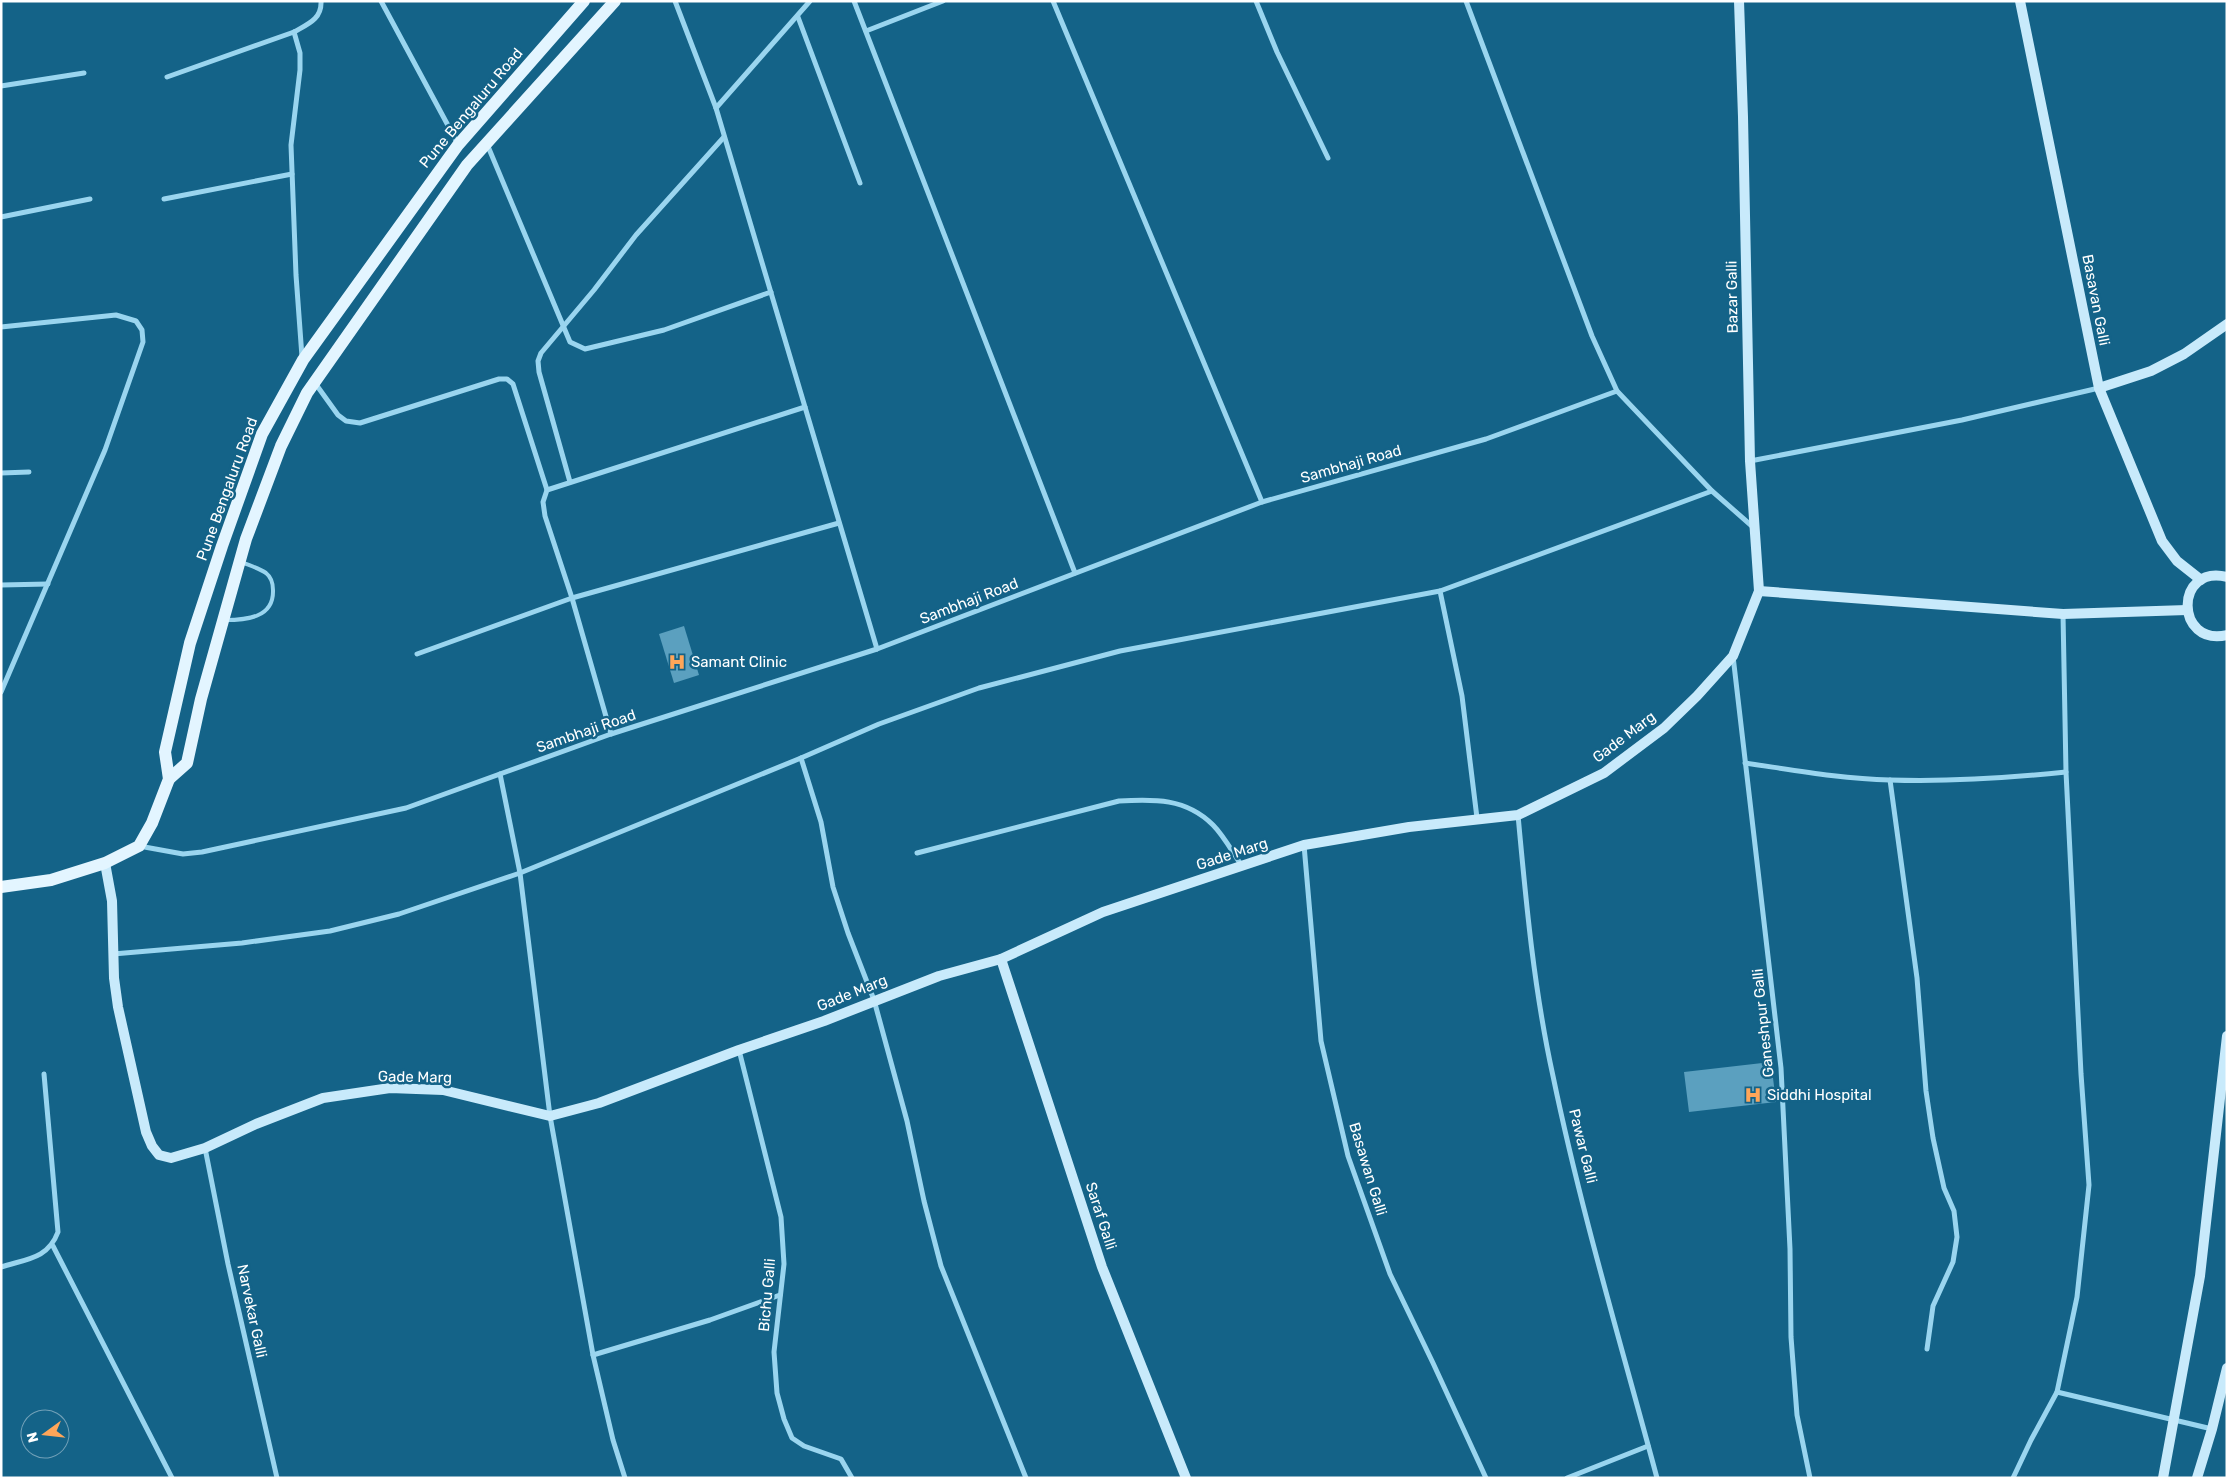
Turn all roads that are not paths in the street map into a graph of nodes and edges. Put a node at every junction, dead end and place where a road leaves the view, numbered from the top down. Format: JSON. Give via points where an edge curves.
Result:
{"nodes":[{"id":1,"x":321,"y":1,"type":"edge"},
{"id":2,"x":381,"y":1,"type":"edge"},
{"id":3,"x":584,"y":1,"type":"edge"},
{"id":4,"x":615,"y":1,"type":"edge"},
{"id":5,"x":674,"y":1,"type":"edge"},
{"id":6,"x":810,"y":1,"type":"edge"},
{"id":7,"x":854,"y":1,"type":"edge"},
{"id":8,"x":943,"y":1,"type":"edge"},
{"id":9,"x":1054,"y":1,"type":"edge"},
{"id":10,"x":1256,"y":1,"type":"edge"},
{"id":11,"x":1466,"y":1,"type":"edge"},
{"id":12,"x":1739,"y":1,"type":"edge"},
{"id":13,"x":2020,"y":1,"type":"edge"},
{"id":14,"x":798,"y":17,"type":"junction"},
{"id":15,"x":866,"y":31,"type":"junction"},
{"id":16,"x":294,"y":32,"type":"junction"},
{"id":17,"x":84,"y":73,"type":"dead end"},
{"id":18,"x":167,"y":77,"type":"dead end"},
{"id":19,"x":1,"y":86,"type":"edge"},
{"id":20,"x":716,"y":108,"type":"junction"},
{"id":21,"x":724,"y":137,"type":"junction"},
{"id":22,"x":458,"y":144,"type":"junction"},
{"id":23,"x":486,"y":144,"type":"junction"},
{"id":24,"x":1328,"y":158,"type":"dead end"},
{"id":25,"x":292,"y":174,"type":"junction"},
{"id":26,"x":860,"y":183,"type":"dead end"},
{"id":27,"x":90,"y":199,"type":"dead end"},
{"id":28,"x":164,"y":199,"type":"dead end"},
{"id":29,"x":1,"y":217,"type":"edge"},
{"id":30,"x":771,"y":292,"type":"junction"},
{"id":31,"x":2227,"y":324,"type":"edge"},
{"id":32,"x":1,"y":327,"type":"edge"},
{"id":33,"x":562,"y":328,"type":"junction"},
{"id":34,"x":303,"y":360,"type":"junction"},
{"id":35,"x":315,"y":382,"type":"junction"},
{"id":36,"x":2099,"y":388,"type":"junction"},
{"id":37,"x":1617,"y":392,"type":"junction"},
{"id":38,"x":805,"y":407,"type":"junction"},
{"id":39,"x":1750,"y":461,"type":"junction"},
{"id":40,"x":30,"y":472,"type":"dead end"},
{"id":41,"x":1,"y":473,"type":"edge"},
{"id":42,"x":570,"y":482,"type":"junction"},
{"id":43,"x":547,"y":490,"type":"junction"},
{"id":44,"x":1712,"y":491,"type":"junction"},
{"id":45,"x":1262,"y":502,"type":"junction"},
{"id":46,"x":839,"y":523,"type":"junction"},
{"id":47,"x":1754,"y":527,"type":"junction"},
{"id":48,"x":239,"y":561,"type":"junction"},
{"id":49,"x":1074,"y":573,"type":"junction"},
{"id":50,"x":2227,"y":577,"type":"edge"},
{"id":51,"x":2201,"y":580,"type":"junction"},
{"id":52,"x":48,"y":584,"type":"junction"},
{"id":53,"x":1,"y":585,"type":"edge"},
{"id":54,"x":1440,"y":591,"type":"junction"},
{"id":55,"x":1759,"y":592,"type":"junction"},
{"id":56,"x":572,"y":598,"type":"junction"},
{"id":57,"x":2187,"y":610,"type":"junction"},
{"id":58,"x":2063,"y":614,"type":"junction"},
{"id":59,"x":223,"y":620,"type":"junction"},
{"id":60,"x":2226,"y":637,"type":"edge"},
{"id":61,"x":877,"y":649,"type":"junction"},
{"id":62,"x":417,"y":654,"type":"dead end"},
{"id":63,"x":1733,"y":656,"type":"junction"},
{"id":64,"x":1,"y":692,"type":"edge"},
{"id":65,"x":612,"y":734,"type":"junction"},
{"id":66,"x":801,"y":758,"type":"junction"},
{"id":67,"x":1745,"y":763,"type":"junction"},
{"id":68,"x":2066,"y":772,"type":"junction"},
{"id":69,"x":500,"y":774,"type":"junction"},
{"id":70,"x":169,"y":779,"type":"junction"},
{"id":71,"x":1890,"y":780,"type":"junction"},
{"id":72,"x":1518,"y":815,"type":"junction"},
{"id":73,"x":1477,"y":818,"type":"junction"},
{"id":74,"x":1304,"y":845,"type":"junction"},
{"id":75,"x":139,"y":846,"type":"junction"},
{"id":76,"x":917,"y":853,"type":"dead end"},
{"id":77,"x":105,"y":863,"type":"junction"},
{"id":78,"x":1242,"y":866,"type":"junction"},
{"id":79,"x":520,"y":873,"type":"junction"},
{"id":80,"x":1,"y":887,"type":"edge"},
{"id":81,"x":113,"y":954,"type":"junction"},
{"id":82,"x":1001,"y":959,"type":"junction"},
{"id":83,"x":874,"y":1000,"type":"junction"},
{"id":84,"x":2227,"y":1036,"type":"edge"},
{"id":85,"x":739,"y":1050,"type":"junction"},
{"id":86,"x":44,"y":1074,"type":"dead end"},
{"id":87,"x":550,"y":1116,"type":"junction"},
{"id":88,"x":205,"y":1148,"type":"junction"},
{"id":89,"x":53,"y":1246,"type":"junction"},
{"id":90,"x":1,"y":1267,"type":"edge"},
{"id":91,"x":780,"y":1295,"type":"junction"},
{"id":92,"x":1927,"y":1349,"type":"dead end"},
{"id":93,"x":593,"y":1356,"type":"junction"},
{"id":94,"x":2226,"y":1372,"type":"edge"},
{"id":95,"x":2057,"y":1392,"type":"junction"},
{"id":96,"x":2175,"y":1419,"type":"junction"},
{"id":97,"x":2212,"y":1429,"type":"junction"},
{"id":98,"x":1648,"y":1446,"type":"junction"},
{"id":99,"x":172,"y":1478,"type":"edge"},
{"id":100,"x":277,"y":1478,"type":"edge"},
{"id":101,"x":625,"y":1478,"type":"edge"},
{"id":102,"x":852,"y":1478,"type":"edge"},
{"id":103,"x":1026,"y":1478,"type":"edge"},
{"id":104,"x":1186,"y":1478,"type":"edge"},
{"id":105,"x":1486,"y":1478,"type":"edge"},
{"id":106,"x":1567,"y":1478,"type":"edge"},
{"id":107,"x":1657,"y":1478,"type":"edge"},
{"id":108,"x":1810,"y":1478,"type":"edge"},
{"id":109,"x":2013,"y":1478,"type":"edge"},
{"id":110,"x":2163,"y":1478,"type":"edge"},
{"id":111,"x":2197,"y":1478,"type":"edge"}],
"edges":[{"from":1,"to":16,"type":"street","via":[[319,14],[313,21]]},
{"from":2,"to":22,"type":"street"},
{"from":3,"to":22,"type":"main road","name":"Pune Bengaluru Road"},
{"from":4,"to":23,"type":"main road"},
{"from":5,"to":20,"type":"street"},
{"from":6,"to":14,"type":"street"},
{"from":7,"to":15,"type":"street"},
{"from":8,"to":15,"type":"street"},
{"from":9,"to":45,"type":"street"},
{"from":10,"to":24,"type":"street"},
{"from":11,"to":37,"type":"street","via":[[1592,336]]},
{"from":12,"to":39,"type":"street","name":"Bazar Galli"},
{"from":13,"to":36,"type":"street","name":"Basavan Galli"},
{"from":14,"to":20,"type":"street"},
{"from":14,"to":26,"type":"street"},
{"from":15,"to":49,"type":"street"},
{"from":16,"to":18,"type":"street"},
{"from":16,"to":25,"type":"street","via":[[300,53],[300,70],[291,145]]},
{"from":17,"to":19,"type":"street"},
{"from":20,"to":21,"type":"street"},
{"from":21,"to":30,"type":"street"},
{"from":21,"to":33,"type":"street","via":[[636,236]]},
{"from":22,"to":34,"type":"main road","name":"Pune Bengaluru Road"},
{"from":23,"to":33,"type":"street"},
{"from":23,"to":35,"type":"main road","via":[[467,165]]},
{"from":25,"to":28,"type":"street"},
{"from":25,"to":34,"type":"street"},
{"from":27,"to":29,"type":"street"},
{"from":30,"to":33,"type":"street","via":[[664,330],[597,347],[585,349],[570,342]]},
{"from":30,"to":38,"type":"street"},
{"from":31,"to":36,"type":"street","via":[[2184,354],[2151,371]]},
{"from":32,"to":52,"type":"street","via":[[116,315],[136,321],[142,330],[143,342],[105,450]]},
{"from":33,"to":42,"type":"street","via":[[541,352],[538,361]]},
{"from":34,"to":70,"type":"main road","name":"Pune Bengaluru Road","via":[[262,434],[190,643],[165,752]]},
{"from":35,"to":43,"type":"street","via":[[338,415],[346,421],[360,423],[499,378],[507,379],[513,384]]},
{"from":35,"to":48,"type":"main road","via":[[281,446]]},
{"from":36,"to":39,"type":"street","via":[[1962,420]]},
{"from":36,"to":51,"type":"street","name":"Basavan Galli","via":[[2162,541],[2176,561]]},
{"from":37,"to":44,"type":"street"},
{"from":37,"to":45,"type":"street","name":"Sambhaji Road","via":[[1486,438]]},
{"from":38,"to":42,"type":"street"},
{"from":38,"to":46,"type":"street"},
{"from":39,"to":47,"type":"street","name":"Bazar Galli"},
{"from":40,"to":41,"type":"street"},
{"from":42,"to":43,"type":"street"},
{"from":43,"to":56,"type":"street","via":[[543,502],[545,516]]},
{"from":44,"to":47,"type":"street"},
{"from":44,"to":54,"type":"street"},
{"from":45,"to":49,"type":"street","name":"Sambhaji Road"},
{"from":46,"to":56,"type":"street"},
{"from":46,"to":61,"type":"street"},
{"from":47,"to":55,"type":"street","name":"Bazar Galli"},
{"from":48,"to":59,"type":"main road"},
{"from":48,"to":59,"type":"lane","via":[[267,574],[273,584],[273,597],[269,608],[260,615],[245,620]]},
{"from":49,"to":61,"type":"street","name":"Sambhaji Road"},
{"from":50,"to":51,"type":"street","via":[[2217,575]]},
{"from":51,"to":57,"type":"street","via":[[2190,593]]},
{"from":52,"to":53,"type":"street"},
{"from":52,"to":64,"type":"street"},
{"from":54,"to":66,"type":"street","via":[[1120,651],[979,688],[879,724]]},
{"from":54,"to":73,"type":"street","via":[[1462,696]]},
{"from":55,"to":58,"type":"street"},
{"from":55,"to":63,"type":"street","name":"Gade Marg"},
{"from":56,"to":62,"type":"street"},
{"from":56,"to":65,"type":"street"},
{"from":57,"to":58,"type":"street"},
{"from":57,"to":60,"type":"street","via":[[2189,618],[2201,631]]},
{"from":58,"to":68,"type":"street"},
{"from":59,"to":70,"type":"main road","via":[[187,763]]},
{"from":61,"to":65,"type":"street","name":"Sambhaji Road"},
{"from":63,"to":67,"type":"street","name":"Ganeshpur Galli"},
{"from":63,"to":72,"type":"street","name":"Gade Marg","via":[[1664,728],[1604,772]]},
{"from":65,"to":69,"type":"street","name":"Sambhaji Road"},
{"from":66,"to":79,"type":"street"},
{"from":66,"to":83,"type":"street","via":[[821,822],[833,887]]},
{"from":67,"to":71,"type":"street"},
{"from":67,"to":108,"type":"street","name":"Ganeshpur Galli","via":[[1781,1068],[1791,1337],[1797,1415]]},
{"from":68,"to":71,"type":"street","via":[[2015,777]]},
{"from":68,"to":95,"type":"street","via":[[2089,1185],[2077,1297]]},
{"from":69,"to":75,"type":"street","name":"Sambhaji Road","via":[[406,808],[202,852],[183,854]]},
{"from":69,"to":79,"type":"street"},
{"from":70,"to":75,"type":"main road","name":"Pune Bengaluru Road"},
{"from":71,"to":92,"type":"street","via":[[1917,978],[1930,1119],[1944,1188],[1954,1211],[1957,1237],[1953,1262],[1933,1306]]},
{"from":72,"to":73,"type":"street","name":"Gade Marg"},
{"from":72,"to":98,"type":"street","name":"Pawar Galli","via":[[1532,958],[1553,1076]]},
{"from":73,"to":74,"type":"street","name":"Gade Marg"},
{"from":74,"to":78,"type":"street","name":"Gade Marg"},
{"from":74,"to":105,"type":"street","name":"Basawan Galli","via":[[1321,1041],[1348,1156],[1390,1274]]},
{"from":75,"to":77,"type":"main road"},
{"from":76,"to":78,"type":"street","via":[[1118,802],[1152,799],[1190,807],[1213,825]]},
{"from":77,"to":80,"type":"main road","via":[[51,880]]},
{"from":77,"to":81,"type":"street","name":"Gade Marg","via":[[112,901]]},
{"from":78,"to":82,"type":"street","name":"Gade Marg","via":[[1103,912]]},
{"from":79,"to":81,"type":"street","via":[[399,914],[330,931]]},
{"from":79,"to":87,"type":"street"},
{"from":81,"to":88,"type":"street","name":"Gade Marg","via":[[118,1007],[146,1132],[152,1146],[159,1154],[171,1158]]},
{"from":82,"to":83,"type":"street","name":"Gade Marg","via":[[939,976]]},
{"from":82,"to":104,"type":"street","name":"Saraf Galli","via":[[1102,1267]]},
{"from":83,"to":85,"type":"street","name":"Gade Marg"},
{"from":83,"to":103,"type":"street","via":[[941,1266]]},
{"from":84,"to":96,"type":"street","via":[[2200,1276]]},
{"from":85,"to":87,"type":"street","name":"Gade Marg","via":[[599,1103]]},
{"from":85,"to":91,"type":"street","name":"Bichu Galli","via":[[781,1217],[784,1264]]},
{"from":86,"to":89,"type":"street","via":[[58,1232]]},
{"from":87,"to":88,"type":"street","name":"Gade Marg","via":[[443,1090],[390,1088],[324,1098]]},
{"from":87,"to":93,"type":"street"},
{"from":88,"to":100,"type":"street","name":"Narvekar Galli"},
{"from":89,"to":90,"type":"street","via":[[42,1254]]},
{"from":89,"to":99,"type":"street"},
{"from":91,"to":93,"type":"street"},
{"from":91,"to":102,"type":"street","name":"Bichu Galli","via":[[774,1352],[777,1393],[784,1419],[792,1438],[804,1446],[841,1459]]},
{"from":93,"to":101,"type":"street"},
{"from":94,"to":97,"type":"street"},
{"from":95,"to":96,"type":"street"},
{"from":95,"to":109,"type":"street"},
{"from":96,"to":97,"type":"street"},
{"from":96,"to":110,"type":"street"},
{"from":97,"to":111,"type":"street"},
{"from":98,"to":106,"type":"street"},
{"from":98,"to":107,"type":"street","name":"Pawar Galli"}]}
